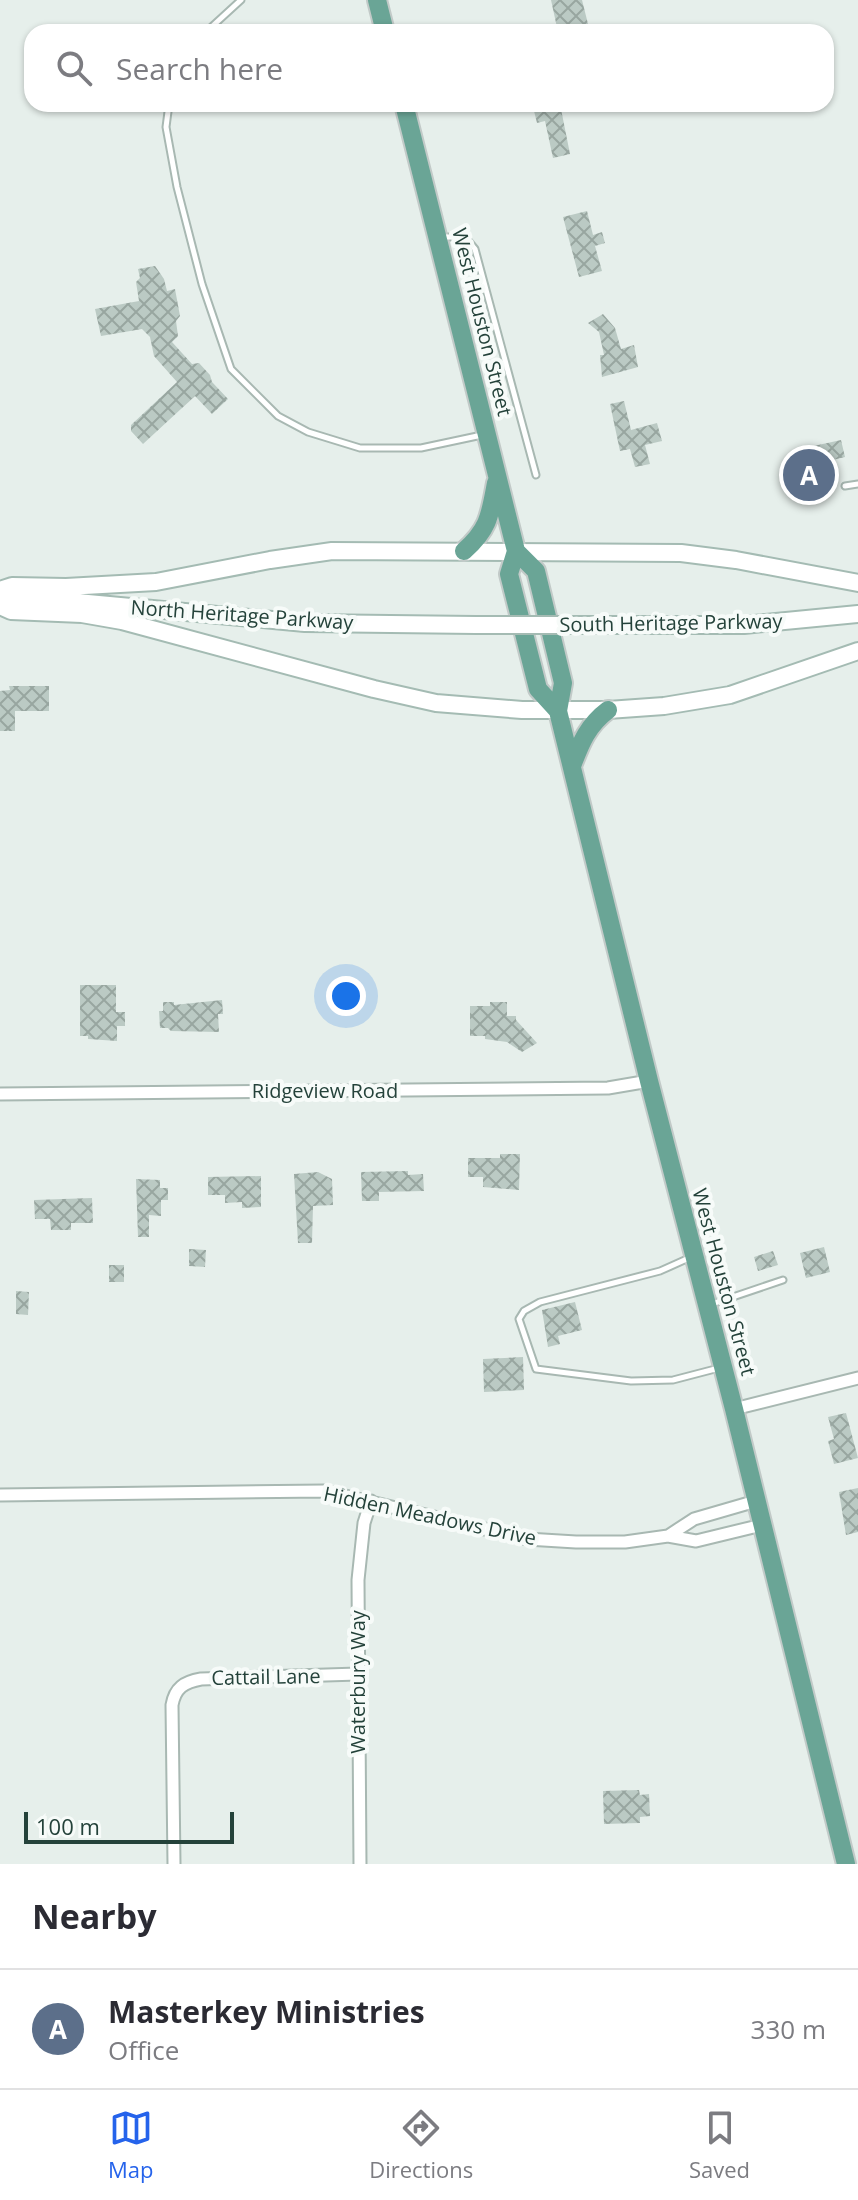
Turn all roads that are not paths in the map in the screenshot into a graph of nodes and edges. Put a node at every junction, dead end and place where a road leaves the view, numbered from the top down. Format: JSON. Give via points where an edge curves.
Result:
{"nodes":[{"id":1,"x":241,"y":0,"type":"edge"},
{"id":2,"x":377,"y":0,"type":"edge"},
{"id":3,"x":215,"y":24,"type":"edge"},
{"id":4,"x":383,"y":24,"type":"edge"},
{"id":5,"x":168,"y":112,"type":"edge"},
{"id":6,"x":406,"y":112,"type":"edge"},
{"id":7,"x":438,"y":237,"type":"junction"},
{"id":8,"x":487,"y":434,"type":"junction"},
{"id":9,"x":536,"y":475,"type":"dead end"},
{"id":10,"x":498,"y":476,"type":"junction"},
{"id":11,"x":858,"y":484,"type":"edge"},
{"id":12,"x":845,"y":486,"type":"dead end"},
{"id":13,"x":464,"y":551,"type":"junction"},
{"id":14,"x":516,"y":551,"type":"junction"},
{"id":15,"x":858,"y":583,"type":"edge"},
{"id":16,"x":0,"y":590,"type":"edge"},
{"id":17,"x":0,"y":598,"type":"edge"},
{"id":18,"x":0,"y":606,"type":"edge"},
{"id":19,"x":858,"y":614,"type":"edge"},
{"id":20,"x":533,"y":625,"type":"joint"},
{"id":21,"x":858,"y":651,"type":"edge"},
{"id":22,"x":608,"y":710,"type":"junction"},
{"id":23,"x":558,"y":711,"type":"junction"},
{"id":24,"x":572,"y":766,"type":"junction"},
{"id":25,"x":649,"y":1081,"type":"junction"},
{"id":26,"x":0,"y":1094,"type":"edge"},
{"id":27,"x":694,"y":1256,"type":"junction"},
{"id":28,"x":783,"y":1280,"type":"dead end"},
{"id":29,"x":707,"y":1306,"type":"junction"},
{"id":30,"x":723,"y":1367,"type":"junction"},
{"id":31,"x":858,"y":1378,"type":"edge"},
{"id":32,"x":734,"y":1409,"type":"junction"},
{"id":33,"x":0,"y":1495,"type":"edge"},
{"id":34,"x":371,"y":1501,"type":"junction"},
{"id":35,"x":756,"y":1501,"type":"junction"},
{"id":36,"x":762,"y":1525,"type":"junction"},
{"id":37,"x":668,"y":1536,"type":"junction"},
{"id":38,"x":358,"y":1674,"type":"junction"},
{"id":39,"x":174,"y":1864,"type":"edge"},
{"id":40,"x":360,"y":1864,"type":"edge"},
{"id":41,"x":846,"y":1864,"type":"edge"}],
"edges":[{"from":1,"to":3,"type":"lane"},
{"from":2,"to":4,"type":"main road"},
{"from":5,"to":8,"type":"lane","via":[[177,187],[231,369],[278,416],[360,448],[421,448]]},
{"from":6,"to":7,"type":"main road","name":"West Houston Street"},
{"from":7,"to":8,"type":"main road","name":"West Houston Street"},
{"from":7,"to":9,"type":"lane","via":[[465,237],[475,249]]},
{"from":8,"to":10,"type":"main road","name":"West Houston Street"},
{"from":10,"to":13,"type":"main road","via":[[488,523]]},
{"from":10,"to":14,"type":"main road","name":"West Houston Street"},
{"from":11,"to":12,"type":"lane"},
{"from":13,"to":14,"type":"main road"},
{"from":13,"to":16,"type":"main road","via":[[332,551],[156,582]]},
{"from":14,"to":15,"type":"main road","via":[[681,553]]},
{"from":14,"to":23,"type":"main road","name":"West Houston Street","via":[[536,571],[563,683]]},
{"from":14,"to":23,"type":"main road","name":"West Houston Street","via":[[509,574],[538,689]]},
{"from":17,"to":20,"type":"main road","name":"North Heritage Parkway","bridge":true,"via":[[305,623]]},
{"from":18,"to":23,"type":"main road","via":[[122,621],[436,703]]},
{"from":19,"to":20,"type":"main road","name":"South Heritage Parkway","bridge":true,"via":[[744,625]]},
{"from":21,"to":22,"type":"main road","via":[[730,695]]},
{"from":22,"to":23,"type":"main road"},
{"from":22,"to":24,"type":"main road","via":[[585,732]]},
{"from":23,"to":24,"type":"main road","name":"West Houston Street"},
{"from":24,"to":25,"type":"main road","name":"West Houston Street"},
{"from":25,"to":26,"type":"street","name":"Ridgeview Road","via":[[608,1088]]},
{"from":25,"to":27,"type":"main road","name":"West Houston Street"},
{"from":27,"to":29,"type":"main road","name":"West Houston Street"},
{"from":27,"to":30,"type":"lane","via":[[660,1271],[540,1302],[519,1319],[536,1369],[631,1381],[673,1380]]},
{"from":28,"to":29,"type":"lane"},
{"from":29,"to":30,"type":"main road","name":"West Houston Street"},
{"from":30,"to":32,"type":"main road","name":"West Houston Street"},
{"from":31,"to":32,"type":"street"},
{"from":32,"to":35,"type":"main road","name":"West Houston Street"},
{"from":33,"to":34,"type":"street","name":"Hidden Meadows Drive","via":[[324,1491]]},
{"from":34,"to":37,"type":"street","name":"Hidden Meadows Drive","via":[[527,1539],[625,1542]]},
{"from":34,"to":38,"type":"street","name":"Waterbury Way","via":[[358,1580]]},
{"from":35,"to":36,"type":"main road","name":"West Houston Street"},
{"from":35,"to":37,"type":"street","name":"Hidden Meadows Drive","via":[[694,1519]]},
{"from":36,"to":37,"type":"street","name":"Hidden Meadows Drive","via":[[696,1541]]},
{"from":36,"to":41,"type":"main road","name":"West Houston Street"},
{"from":38,"to":39,"type":"street","name":"Cattail Lane","via":[[201,1679],[177,1689],[172,1705]]},
{"from":38,"to":40,"type":"street","name":"Waterbury Way"}]}
